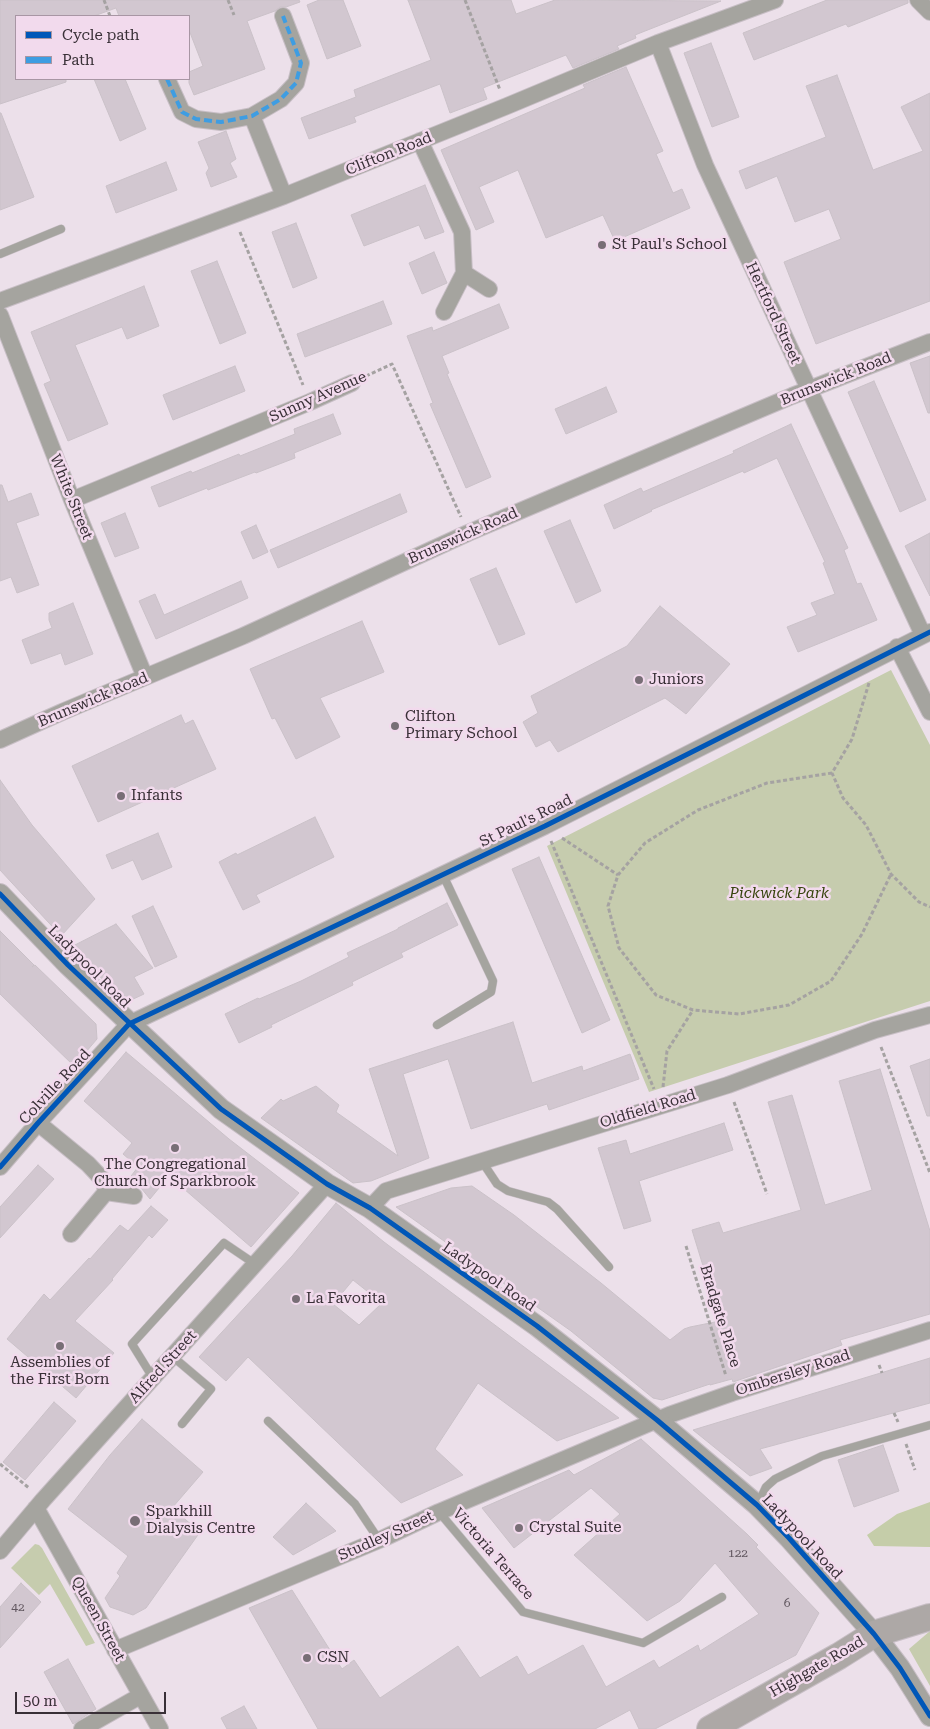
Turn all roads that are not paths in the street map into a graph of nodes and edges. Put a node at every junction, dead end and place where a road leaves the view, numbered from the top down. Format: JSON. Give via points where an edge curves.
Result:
{"nodes":[{"id":1,"x":775,"y":0,"type":"edge"},
{"id":2,"x":918,"y":0,"type":"edge"},
{"id":3,"x":930,"y":12,"type":"edge"},
{"id":4,"x":283,"y":16,"type":"dead end"},
{"id":5,"x":658,"y":43,"type":"junction"},
{"id":6,"x":166,"y":80,"type":"edge"},
{"id":7,"x":252,"y":116,"type":"junction"},
{"id":8,"x":420,"y":141,"type":"junction"},
{"id":9,"x":284,"y":196,"type":"junction"},
{"id":10,"x":61,"y":229,"type":"dead end"},
{"id":11,"x":0,"y":254,"type":"edge"},
{"id":12,"x":464,"y":273,"type":"junction"},
{"id":13,"x":489,"y":289,"type":"dead end"},
{"id":14,"x":0,"y":301,"type":"edge"},
{"id":15,"x":444,"y":312,"type":"dead end"},
{"id":16,"x":0,"y":315,"type":"edge"},
{"id":17,"x":930,"y":342,"type":"edge"},
{"id":18,"x":352,"y":383,"type":"road end"},
{"id":19,"x":809,"y":389,"type":"junction"},
{"id":20,"x":72,"y":500,"type":"junction"},
{"id":21,"x":927,"y":633,"type":"edge"},
{"id":22,"x":897,"y":647,"type":"junction"},
{"id":23,"x":145,"y":677,"type":"junction"},
{"id":24,"x":930,"y":712,"type":"edge"},
{"id":25,"x":0,"y":740,"type":"edge"},
{"id":26,"x":443,"y":875,"type":"junction"},
{"id":27,"x":3,"y":903,"type":"edge"},
{"id":28,"x":930,"y":1015,"type":"edge"},
{"id":29,"x":129,"y":1024,"type":"junction"},
{"id":30,"x":437,"y":1025,"type":"dead end"},
{"id":31,"x":38,"y":1123,"type":"junction"},
{"id":32,"x":481,"y":1160,"type":"junction"},
{"id":33,"x":0,"y":1167,"type":"edge"},
{"id":34,"x":327,"y":1184,"type":"junction"},
{"id":35,"x":106,"y":1192,"type":"junction"},
{"id":36,"x":134,"y":1196,"type":"dead end"},
{"id":37,"x":370,"y":1208,"type":"junction"},
{"id":38,"x":71,"y":1234,"type":"dead end"},
{"id":39,"x":255,"y":1264,"type":"junction"},
{"id":40,"x":609,"y":1267,"type":"dead end"},
{"id":41,"x":930,"y":1330,"type":"edge"},
{"id":42,"x":172,"y":1356,"type":"junction"},
{"id":43,"x":152,"y":1378,"type":"junction"},
{"id":44,"x":657,"y":1420,"type":"junction"},
{"id":45,"x":268,"y":1421,"type":"dead end"},
{"id":46,"x":182,"y":1424,"type":"dead end"},
{"id":47,"x":930,"y":1425,"type":"edge"},
{"id":48,"x":39,"y":1504,"type":"junction"},
{"id":49,"x":757,"y":1505,"type":"junction"},
{"id":50,"x":439,"y":1512,"type":"junction"},
{"id":51,"x":380,"y":1540,"type":"junction"},
{"id":52,"x":0,"y":1551,"type":"edge"},
{"id":53,"x":722,"y":1597,"type":"dead end"},
{"id":54,"x":930,"y":1617,"type":"edge"},
{"id":55,"x":874,"y":1634,"type":"junction"},
{"id":56,"x":115,"y":1650,"type":"junction"},
{"id":57,"x":140,"y":1696,"type":"junction"},
{"id":58,"x":930,"y":1716,"type":"edge"},
{"id":59,"x":82,"y":1729,"type":"edge"},
{"id":60,"x":160,"y":1729,"type":"edge"},
{"id":61,"x":710,"y":1729,"type":"edge"}],
"edges":[{"from":1,"to":5,"type":"street","name":"Clifton Road"},
{"from":2,"to":3,"type":"street"},
{"from":4,"to":7,"type":"street","via":[[301,63],[296,83],[281,99]]},
{"from":5,"to":8,"type":"street","name":"Clifton Road"},
{"from":5,"to":19,"type":"street","name":"Hertford Street","via":[[704,165]]},
{"from":6,"to":7,"type":"street","via":[[182,112],[196,119],[221,122]]},
{"from":7,"to":9,"type":"street"},
{"from":8,"to":9,"type":"street","name":"Clifton Road"},
{"from":8,"to":12,"type":"street","via":[[462,232]]},
{"from":9,"to":14,"type":"street","name":"Clifton Road"},
{"from":10,"to":11,"type":"lane"},
{"from":12,"to":13,"type":"street"},
{"from":12,"to":15,"type":"street"},
{"from":16,"to":20,"type":"street","name":"White Street"},
{"from":17,"to":19,"type":"street","name":"Brunswick Road"},
{"from":18,"to":20,"type":"street","name":"Sunny Avenue"},
{"from":19,"to":21,"type":"street","name":"Hertford Street"},
{"from":19,"to":23,"type":"street","name":"Brunswick Road","via":[[468,533]]},
{"from":20,"to":23,"type":"street","name":"White Street"},
{"from":21,"to":22,"type":"street","name":"St Paul's Road"},
{"from":22,"to":24,"type":"street"},
{"from":22,"to":26,"type":"street","name":"St Paul's Road"},
{"from":23,"to":25,"type":"street","name":"Brunswick Road"},
{"from":26,"to":29,"type":"street","name":"St Paul's Road"},
{"from":26,"to":30,"type":"lane","via":[[493,980],[491,992]]},
{"from":27,"to":29,"type":"street","name":"Ladypool Road"},
{"from":28,"to":32,"type":"street","name":"Oldfield Road","via":[[875,1030],[728,1085]]},
{"from":29,"to":31,"type":"street","name":"Colville Road"},
{"from":29,"to":34,"type":"street","name":"Ladypool Road","via":[[221,1109]]},
{"from":31,"to":33,"type":"street","name":"Colville Road"},
{"from":31,"to":35,"type":"street","name":"Colville Road","via":[[88,1164],[104,1181]]},
{"from":32,"to":37,"type":"street","name":"Oldfield Road","via":[[386,1191]]},
{"from":32,"to":40,"type":"lane","via":[[497,1184],[508,1191],[548,1202],[557,1209]]},
{"from":34,"to":37,"type":"street","name":"Ladypool Road"},
{"from":34,"to":39,"type":"street","name":"Alfred Street"},
{"from":35,"to":36,"type":"street"},
{"from":35,"to":38,"type":"street"},
{"from":37,"to":44,"type":"street","name":"Ladypool Road","via":[[536,1326]]},
{"from":39,"to":42,"type":"street","name":"Alfred Street"},
{"from":39,"to":43,"type":"lane","via":[[224,1243],[132,1344]]},
{"from":41,"to":44,"type":"street","name":"Ombersley Road"},
{"from":42,"to":43,"type":"street","name":"Alfred Street"},
{"from":42,"to":46,"type":"lane","via":[[211,1389]]},
{"from":43,"to":48,"type":"street","name":"Alfred Street"},
{"from":44,"to":49,"type":"street","name":"Ladypool Road"},
{"from":44,"to":50,"type":"street","name":"Studley Street"},
{"from":45,"to":51,"type":"lane","via":[[356,1504]]},
{"from":47,"to":49,"type":"lane","via":[[822,1456],[776,1479],[766,1487]]},
{"from":48,"to":52,"type":"street","name":"Alfred Street"},
{"from":48,"to":56,"type":"street","name":"Queen Street"},
{"from":49,"to":55,"type":"street","name":"Ladypool Road"},
{"from":50,"to":51,"type":"street","name":"Studley Street"},
{"from":50,"to":53,"type":"lane","name":"Victoria Terrace","via":[[523,1612],[643,1642]]},
{"from":51,"to":56,"type":"street","name":"Studley Street"},
{"from":54,"to":55,"type":"highway","name":"Highgate Road"},
{"from":55,"to":58,"type":"street","name":"Ladypool Road"},
{"from":55,"to":61,"type":"highway","name":"Highgate Road"},
{"from":56,"to":57,"type":"street","name":"Queen Street"},
{"from":57,"to":59,"type":"street"},
{"from":57,"to":60,"type":"street","name":"Queen Street"}]}
